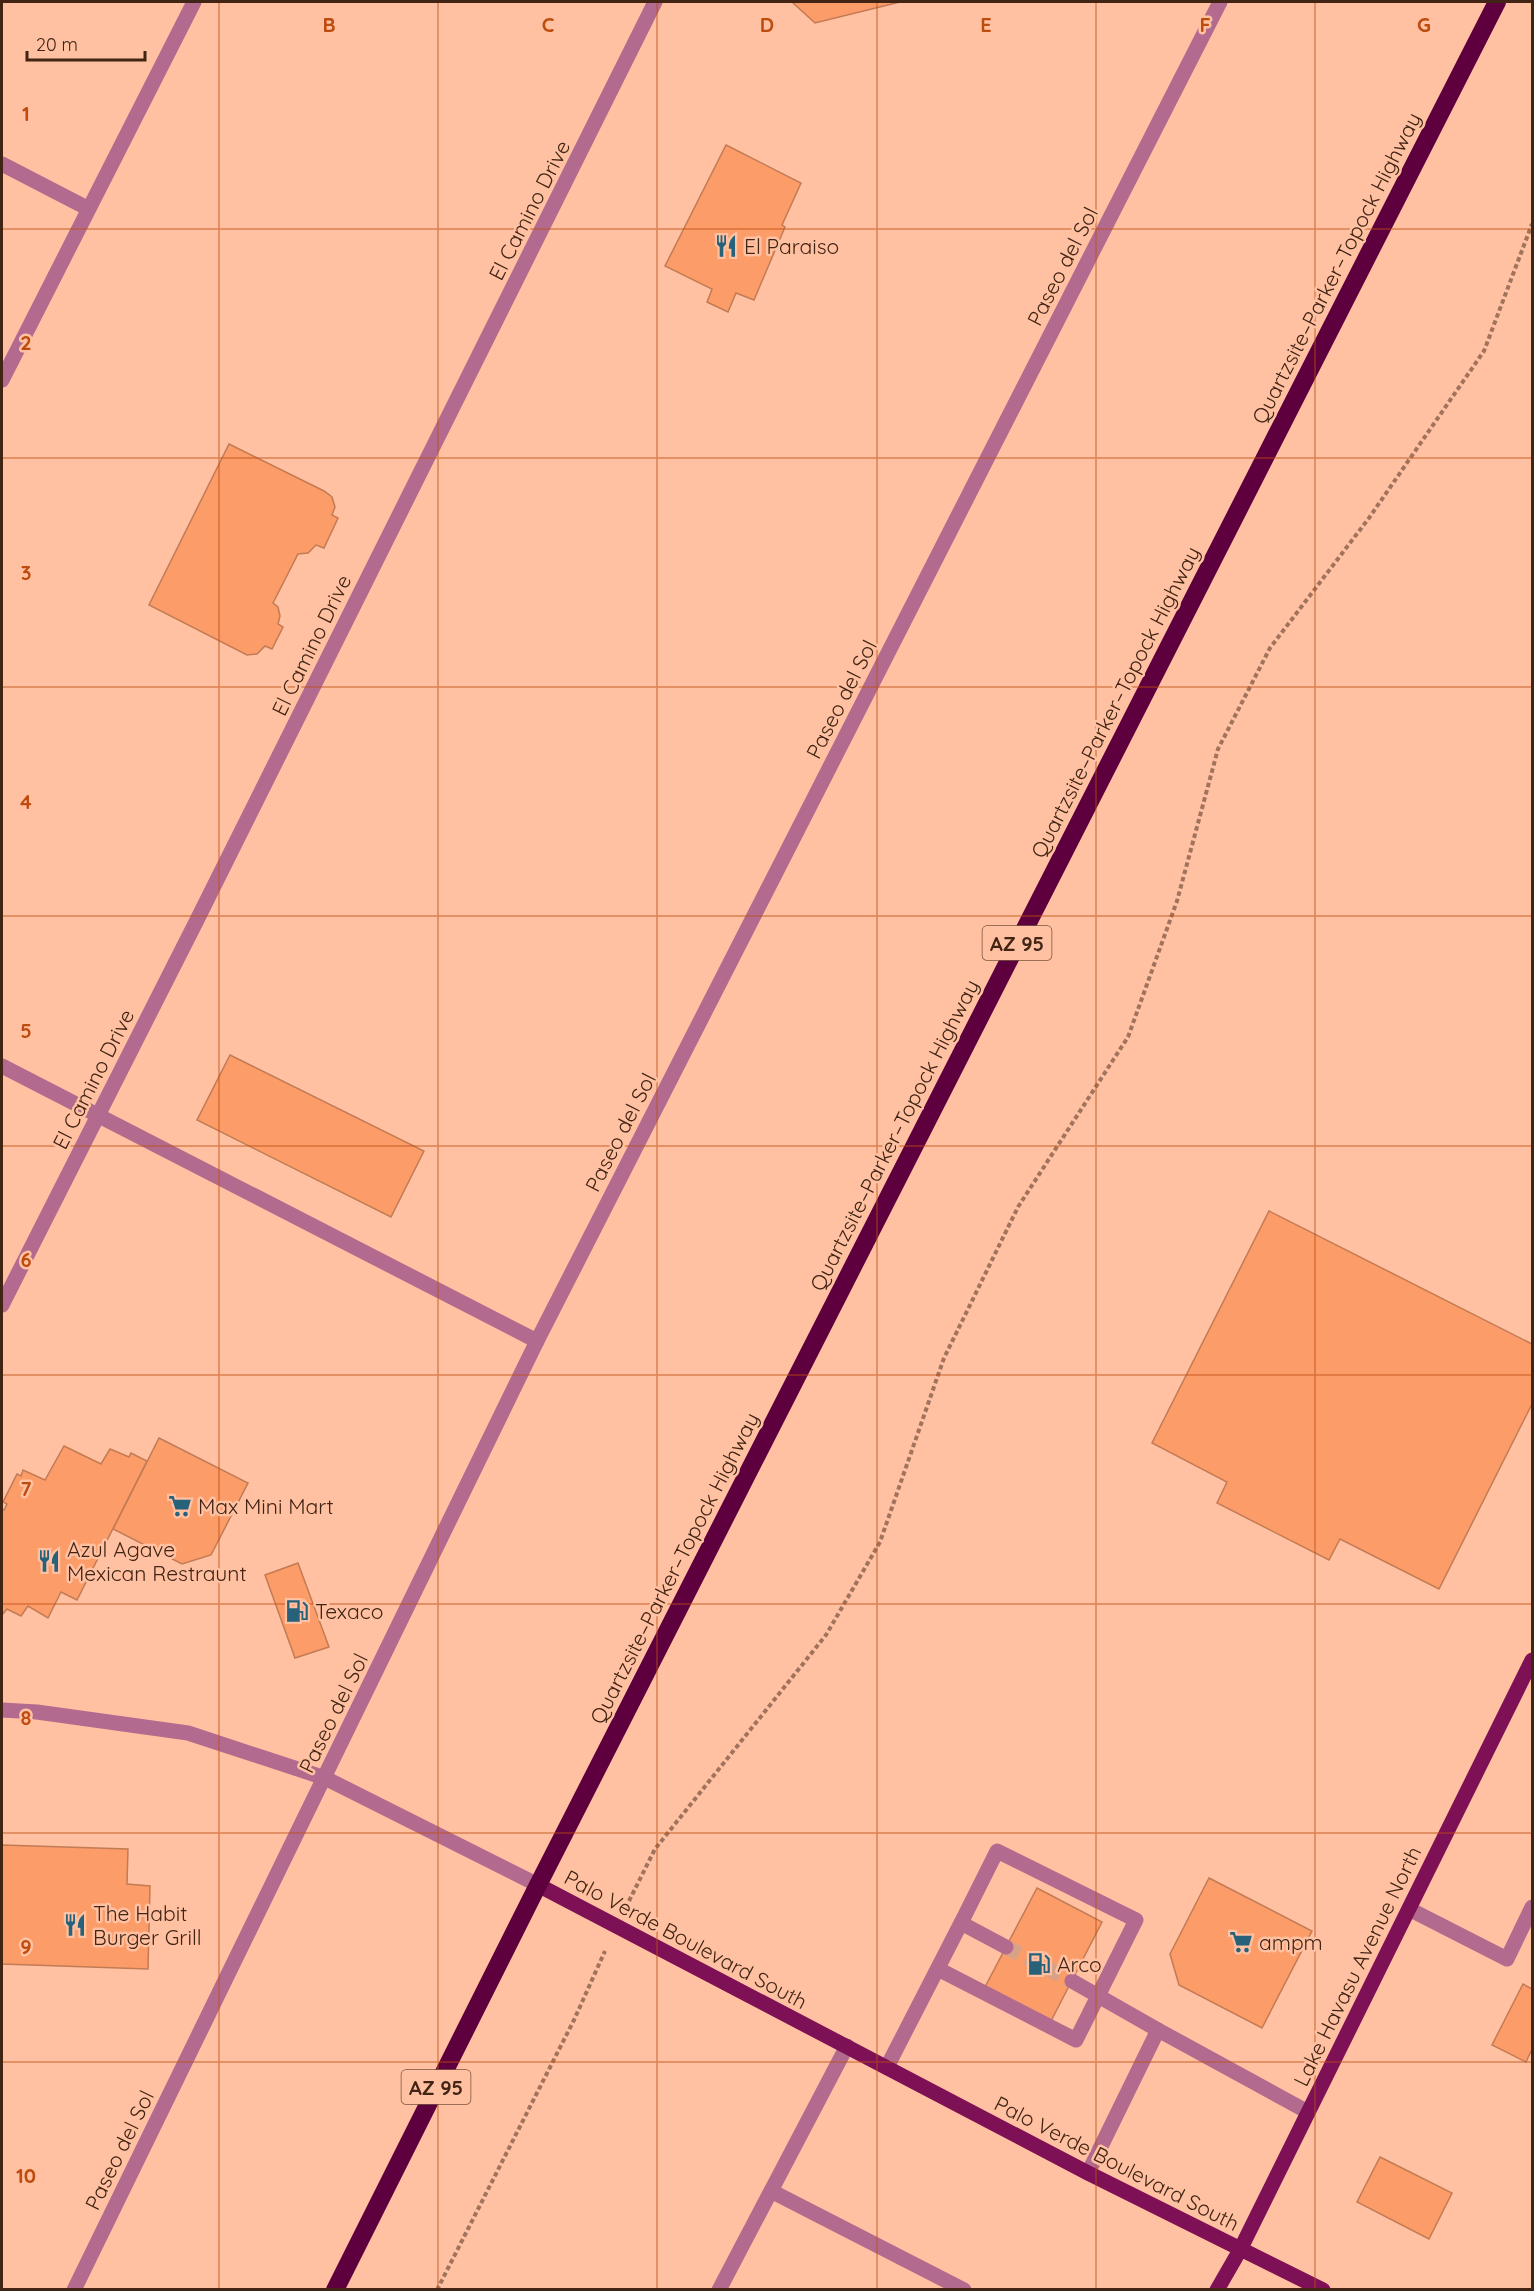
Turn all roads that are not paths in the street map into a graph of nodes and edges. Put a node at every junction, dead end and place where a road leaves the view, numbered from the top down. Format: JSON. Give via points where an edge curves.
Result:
{"nodes":[{"id":1,"x":194,"y":2,"type":"edge"},
{"id":2,"x":655,"y":2,"type":"edge"},
{"id":3,"x":1220,"y":2,"type":"edge"},
{"id":4,"x":1497,"y":2,"type":"edge"},
{"id":5,"x":2,"y":164,"type":"edge"},
{"id":6,"x":87,"y":208,"type":"junction"},
{"id":7,"x":2,"y":380,"type":"edge"},
{"id":8,"x":2,"y":1066,"type":"edge"},
{"id":9,"x":99,"y":1116,"type":"junction"},
{"id":10,"x":2,"y":1305,"type":"edge"},
{"id":11,"x":537,"y":1341,"type":"junction"},
{"id":12,"x":1533,"y":1660,"type":"edge"},
{"id":13,"x":2,"y":1710,"type":"edge"},
{"id":14,"x":325,"y":1778,"type":"junction"},
{"id":15,"x":538,"y":1885,"type":"junction"},
{"id":16,"x":1533,"y":1907,"type":"edge"},
{"id":17,"x":1409,"y":1909,"type":"junction"},
{"id":18,"x":962,"y":1923,"type":"junction"},
{"id":19,"x":1006,"y":1947,"type":"tunnel mouth"},
{"id":20,"x":938,"y":1969,"type":"junction"},
{"id":21,"x":1072,"y":1981,"type":"tunnel mouth"},
{"id":22,"x":1098,"y":1995,"type":"junction"},
{"id":23,"x":1158,"y":2030,"type":"junction"},
{"id":24,"x":847,"y":2046,"type":"junction"},
{"id":25,"x":887,"y":2067,"type":"junction"},
{"id":26,"x":1308,"y":2112,"type":"junction"},
{"id":27,"x":1088,"y":2173,"type":"junction"},
{"id":28,"x":771,"y":2191,"type":"junction"},
{"id":29,"x":1240,"y":2250,"type":"junction"},
{"id":30,"x":74,"y":2289,"type":"edge"},
{"id":31,"x":335,"y":2289,"type":"edge"},
{"id":32,"x":719,"y":2289,"type":"edge"},
{"id":33,"x":964,"y":2289,"type":"edge"},
{"id":34,"x":1217,"y":2289,"type":"edge"},
{"id":35,"x":1323,"y":2289,"type":"edge"}],
"edges":[{"from":1,"to":6,"type":"street"},
{"from":2,"to":9,"type":"street","name":"El Camino Drive"},
{"from":3,"to":11,"type":"street","name":"Paseo del Sol"},
{"from":4,"to":15,"type":"highway","name":"Quartzsite–Parker–Topock Highway","number":"AZ 95"},
{"from":5,"to":6,"type":"street"},
{"from":6,"to":7,"type":"street"},
{"from":8,"to":9,"type":"street"},
{"from":9,"to":10,"type":"street","name":"El Camino Drive"},
{"from":9,"to":11,"type":"street"},
{"from":11,"to":14,"type":"street","name":"Paseo del Sol"},
{"from":12,"to":17,"type":"main road","name":"Lake Havasu Avenue North"},
{"from":13,"to":14,"type":"street","name":"Palo Verde Boulevard South","via":[[188,1733]]},
{"from":14,"to":15,"type":"street","name":"Palo Verde Boulevard South"},
{"from":14,"to":30,"type":"street","name":"Paseo del Sol"},
{"from":15,"to":24,"type":"main road","name":"Palo Verde Boulevard South"},
{"from":15,"to":31,"type":"highway","name":"Quartzsite–Parker–Topock Highway","number":"AZ 95"},
{"from":16,"to":17,"type":"street","via":[[1507,1959]]},
{"from":17,"to":26,"type":"main road","name":"Lake Havasu Avenue North"},
{"from":18,"to":19,"type":"street"},
{"from":18,"to":20,"type":"street"},
{"from":18,"to":22,"type":"street","via":[[998,1851],[1136,1920]]},
{"from":20,"to":22,"type":"street","via":[[1076,2040]]},
{"from":20,"to":25,"type":"street"},
{"from":21,"to":22,"type":"street"},
{"from":22,"to":23,"type":"street"},
{"from":23,"to":26,"type":"street"},
{"from":23,"to":27,"type":"street"},
{"from":24,"to":25,"type":"main road","name":"Palo Verde Boulevard South"},
{"from":24,"to":28,"type":"street"},
{"from":25,"to":27,"type":"main road","name":"Palo Verde Boulevard South"},
{"from":26,"to":29,"type":"main road","name":"Lake Havasu Avenue North"},
{"from":27,"to":29,"type":"main road","name":"Palo Verde Boulevard South"},
{"from":28,"to":32,"type":"street"},
{"from":28,"to":33,"type":"street"},
{"from":29,"to":34,"type":"main road","name":"Lake Havasu Avenue North"},
{"from":29,"to":35,"type":"main road","name":"Palo Verde Boulevard South"}]}
